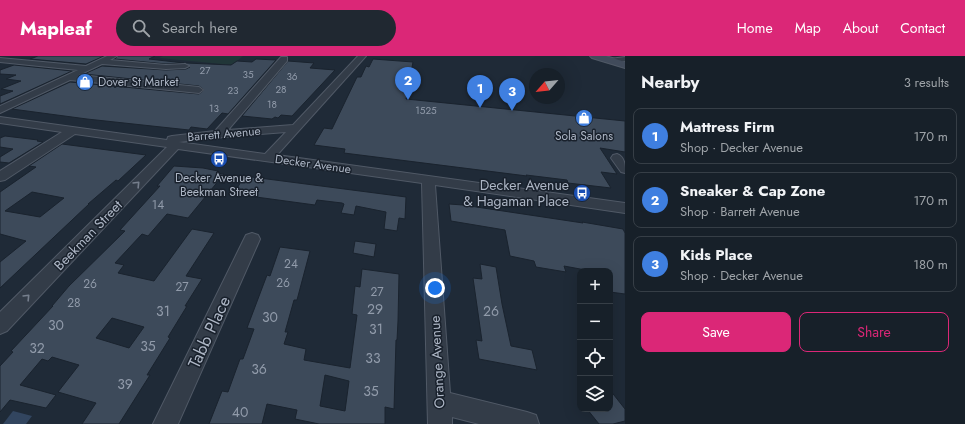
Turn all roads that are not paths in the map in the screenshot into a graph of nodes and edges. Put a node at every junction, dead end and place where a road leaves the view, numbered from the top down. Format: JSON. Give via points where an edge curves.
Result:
{"nodes":[{"id":1,"x":113,"y":56,"type":"edge"},
{"id":2,"x":362,"y":56,"type":"edge"},
{"id":3,"x":595,"y":56,"type":"edge"},
{"id":4,"x":284,"y":59,"type":"dead end"},
{"id":5,"x":625,"y":59,"type":"edge"},
{"id":6,"x":0,"y":60,"type":"edge"},
{"id":7,"x":613,"y":61,"type":"junction"},
{"id":8,"x":101,"y":62,"type":"junction"},
{"id":9,"x":625,"y":65,"type":"edge"},
{"id":10,"x":185,"y":66,"type":"dead end"},
{"id":11,"x":87,"y":68,"type":"junction"},
{"id":12,"x":69,"y":77,"type":"junction"},
{"id":13,"x":199,"y":90,"type":"dead end"},
{"id":14,"x":0,"y":110,"type":"edge"},
{"id":15,"x":0,"y":120,"type":"edge"},
{"id":16,"x":294,"y":128,"type":"junction"},
{"id":17,"x":73,"y":130,"type":"junction"},
{"id":18,"x":220,"y":133,"type":"junction"},
{"id":19,"x":154,"y":141,"type":"junction"},
{"id":20,"x":175,"y":145,"type":"junction"},
{"id":21,"x":202,"y":149,"type":"junction"},
{"id":22,"x":268,"y":158,"type":"junction"},
{"id":23,"x":617,"y":158,"type":"dead end"},
{"id":24,"x":625,"y":169,"type":"edge"},
{"id":25,"x":0,"y":177,"type":"edge"},
{"id":26,"x":428,"y":179,"type":"junction"},
{"id":27,"x":625,"y":208,"type":"edge"},
{"id":28,"x":252,"y":239,"type":"dead end"},
{"id":29,"x":0,"y":325,"type":"edge"},
{"id":30,"x":440,"y":413,"type":"edge"},
{"id":31,"x":165,"y":424,"type":"edge"},
{"id":32,"x":527,"y":424,"type":"edge"}],
"edges":[{"from":1,"to":8,"type":"street"},
{"from":2,"to":16,"type":"street","name":"Barrett Avenue"},
{"from":3,"to":7,"type":"main road"},
{"from":4,"to":18,"type":"street"},
{"from":5,"to":7,"type":"street"},
{"from":6,"to":11,"type":"street"},
{"from":7,"to":9,"type":"main road"},
{"from":8,"to":10,"type":"street"},
{"from":8,"to":11,"type":"street"},
{"from":11,"to":12,"type":"street"},
{"from":12,"to":13,"type":"street"},
{"from":12,"to":14,"type":"street"},
{"from":15,"to":17,"type":"street","name":"Decker Avenue"},
{"from":16,"to":18,"type":"street","name":"Barrett Avenue"},
{"from":16,"to":22,"type":"street","name":"Barrett Avenue"},
{"from":17,"to":19,"type":"street","name":"Decker Avenue"},
{"from":17,"to":25,"type":"street"},
{"from":18,"to":19,"type":"street","name":"Barrett Avenue"},
{"from":18,"to":21,"type":"street"},
{"from":19,"to":20,"type":"street","name":"Decker Avenue"},
{"from":20,"to":21,"type":"street","name":"Decker Avenue"},
{"from":29,"to":20,"type":"street","name":"Beekman Street","one_way":true},
{"from":21,"to":22,"type":"street","name":"Decker Avenue"},
{"from":22,"to":26,"type":"street","name":"Decker Avenue"},
{"from":23,"to":24,"type":"street"},
{"from":26,"to":27,"type":"street","name":"Decker Avenue"},
{"from":26,"to":30,"type":"street","name":"Orange Avenue"},
{"from":28,"to":31,"type":"street","name":"Tabb Place"},
{"from":30,"to":32,"type":"street"}]}
